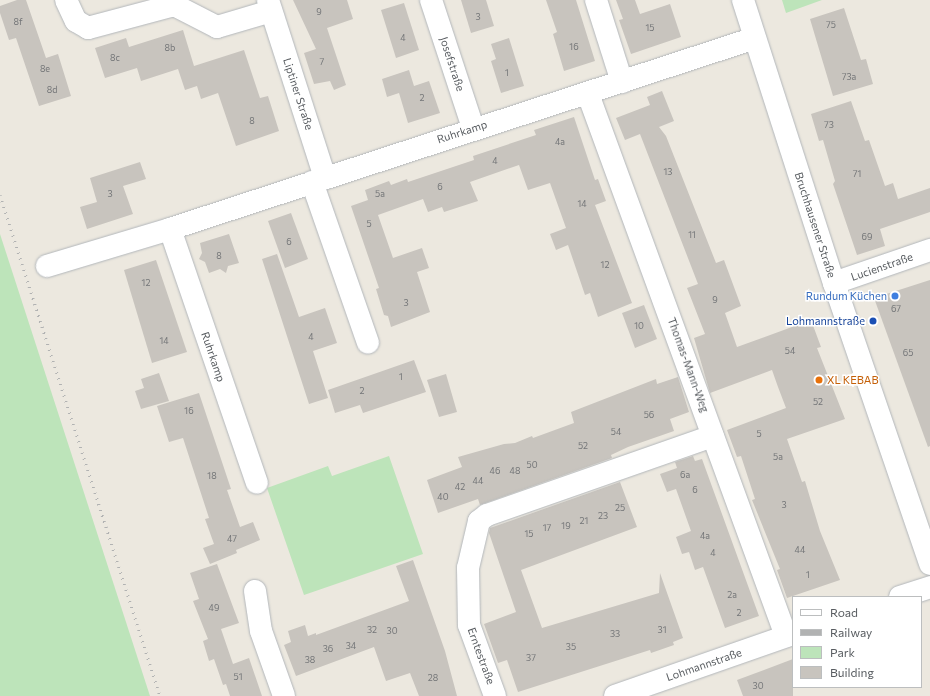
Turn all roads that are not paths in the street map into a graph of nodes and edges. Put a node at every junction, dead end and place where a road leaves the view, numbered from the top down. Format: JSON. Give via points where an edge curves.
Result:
{"nodes":[{"id":1,"x":66,"y":0,"type":"edge"},
{"id":2,"x":431,"y":0,"type":"edge"},
{"id":3,"x":596,"y":0,"type":"edge"},
{"id":4,"x":743,"y":0,"type":"edge"},
{"id":5,"x":269,"y":5,"type":"edge"},
{"id":6,"x":754,"y":38,"type":"junction"},
{"id":7,"x":622,"y":82,"type":"junction"},
{"id":8,"x":588,"y":94,"type":"junction"},
{"id":9,"x":473,"y":128,"type":"junction"},
{"id":10,"x":318,"y":180,"type":"junction"},
{"id":11,"x":170,"y":229,"type":"junction"},
{"id":12,"x":930,"y":250,"type":"edge"},
{"id":13,"x":48,"y":266,"type":"dead end"},
{"id":14,"x":834,"y":284,"type":"junction"},
{"id":15,"x":368,"y":343,"type":"dead end"},
{"id":16,"x":714,"y":436,"type":"junction"},
{"id":17,"x":257,"y":484,"type":"dead end"},
{"id":18,"x":930,"y":564,"type":"edge"},
{"id":19,"x":930,"y":587,"type":"edge"},
{"id":20,"x":255,"y":591,"type":"dead end"},
{"id":21,"x":903,"y":596,"type":"edge"},
{"id":22,"x":789,"y":635,"type":"edge"},
{"id":23,"x":284,"y":696,"type":"edge"},
{"id":24,"x":495,"y":696,"type":"edge"},
{"id":25,"x":615,"y":696,"type":"edge"}],
"edges":[{"from":1,"to":5,"type":"street","name":"Liptiner Straße","via":[[76,21],[88,28],[170,6],[176,6],[217,27]]},
{"from":2,"to":9,"type":"street","name":"Josefstraße"},
{"from":3,"to":7,"type":"street"},
{"from":4,"to":6,"type":"street","name":"Bruchhausener Straße"},
{"from":5,"to":10,"type":"street","name":"Liptiner Straße"},
{"from":6,"to":7,"type":"street","name":"Ruhrkamp"},
{"from":6,"to":14,"type":"street","name":"Bruchhausener Straße"},
{"from":7,"to":8,"type":"street","name":"Ruhrkamp"},
{"from":8,"to":9,"type":"street","name":"Ruhrkamp"},
{"from":8,"to":16,"type":"street","name":"Thomas-Mann-Weg"},
{"from":9,"to":10,"type":"street","name":"Ruhrkamp"},
{"from":10,"to":11,"type":"street","name":"Ruhrkamp"},
{"from":10,"to":15,"type":"street","name":"Liptiner Straße"},
{"from":11,"to":13,"type":"street","name":"Ruhrkamp"},
{"from":11,"to":17,"type":"street","name":"Ruhrkamp"},
{"from":12,"to":14,"type":"street","name":"Lucienstraße"},
{"from":14,"to":18,"type":"street","name":"Bruchhausener Straße"},
{"from":16,"to":22,"type":"street","name":"Thomas-Mann-Weg"},
{"from":16,"to":24,"type":"street","name":"Erntestraße","via":[[487,514],[477,526],[468,568],[469,625]]},
{"from":19,"to":21,"type":"street"},
{"from":20,"to":23,"type":"street","via":[[261,631]]},
{"from":22,"to":25,"type":"street","name":"Lohmannstraße"}]}
